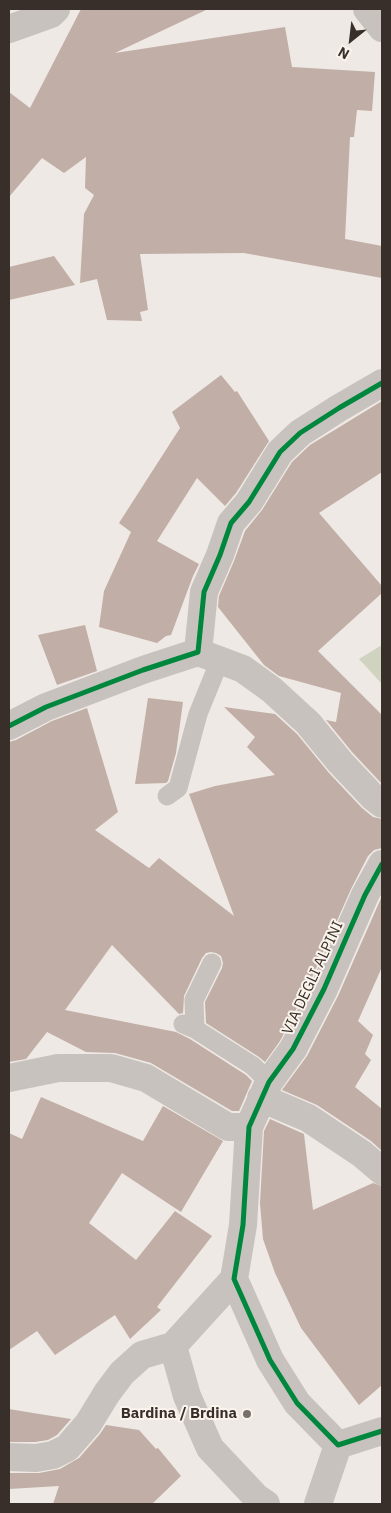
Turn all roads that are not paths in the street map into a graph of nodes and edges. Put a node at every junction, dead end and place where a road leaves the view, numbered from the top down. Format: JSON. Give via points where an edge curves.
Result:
{"nodes":[{"id":1,"x":56,"y":9,"type":"edge"},
{"id":2,"x":367,"y":9,"type":"edge"},
{"id":3,"x":9,"y":28,"type":"edge"},
{"id":4,"x":382,"y":28,"type":"edge"},
{"id":5,"x":382,"y":382,"type":"edge"},
{"id":6,"x":209,"y":656,"type":"junction"},
{"id":7,"x":9,"y":726,"type":"edge"},
{"id":8,"x":167,"y":796,"type":"dead end"},
{"id":9,"x":382,"y":804,"type":"edge"},
{"id":10,"x":382,"y":864,"type":"edge"},
{"id":11,"x":212,"y":963,"type":"dead end"},
{"id":12,"x":9,"y":1078,"type":"edge"},
{"id":13,"x":265,"y":1090,"type":"junction"},
{"id":14,"x":249,"y":1127,"type":"junction"},
{"id":15,"x":382,"y":1171,"type":"edge"},
{"id":16,"x":234,"y":1279,"type":"junction"},
{"id":17,"x":173,"y":1346,"type":"junction"},
{"id":18,"x":382,"y":1431,"type":"edge"},
{"id":19,"x":338,"y":1445,"type":"junction"},
{"id":20,"x":9,"y":1457,"type":"edge"},
{"id":21,"x":266,"y":1504,"type":"edge"},
{"id":22,"x":318,"y":1504,"type":"edge"}],
"edges":[{"from":1,"to":3,"type":"street","via":[[51,14]]},
{"from":2,"to":4,"type":"street"},
{"from":5,"to":6,"type":"street","via":[[300,433],[280,452],[249,502],[230,523],[204,592]]},
{"from":6,"to":7,"type":"street","via":[[142,670],[46,707]]},
{"from":6,"to":8,"type":"lane","via":[[198,714],[178,788]]},
{"from":6,"to":9,"type":"street","via":[[243,668],[272,690]]},
{"from":10,"to":13,"type":"street","name":"VIA DEGLI ALPINI","via":[[293,1049]]},
{"from":11,"to":13,"type":"lane","via":[[194,1000],[189,1027],[253,1066]]},
{"from":12,"to":14,"type":"street","via":[[58,1068],[111,1068],[146,1078],[228,1127]]},
{"from":13,"to":14,"type":"street","name":"VIA DEGLI ALPINI"},
{"from":13,"to":15,"type":"street","via":[[362,1154]]},
{"from":14,"to":16,"type":"street","name":"VIA DEGLI ALPINI","via":[[243,1225]]},
{"from":16,"to":17,"type":"street"},
{"from":16,"to":19,"type":"street","via":[[270,1360],[288,1389],[297,1403]]},
{"from":17,"to":20,"type":"street","via":[[142,1355],[122,1373],[88,1424],[67,1448],[36,1458]]},
{"from":17,"to":21,"type":"street","via":[[187,1396],[210,1448]]},
{"from":18,"to":19,"type":"street"},
{"from":19,"to":22,"type":"street"}]}
